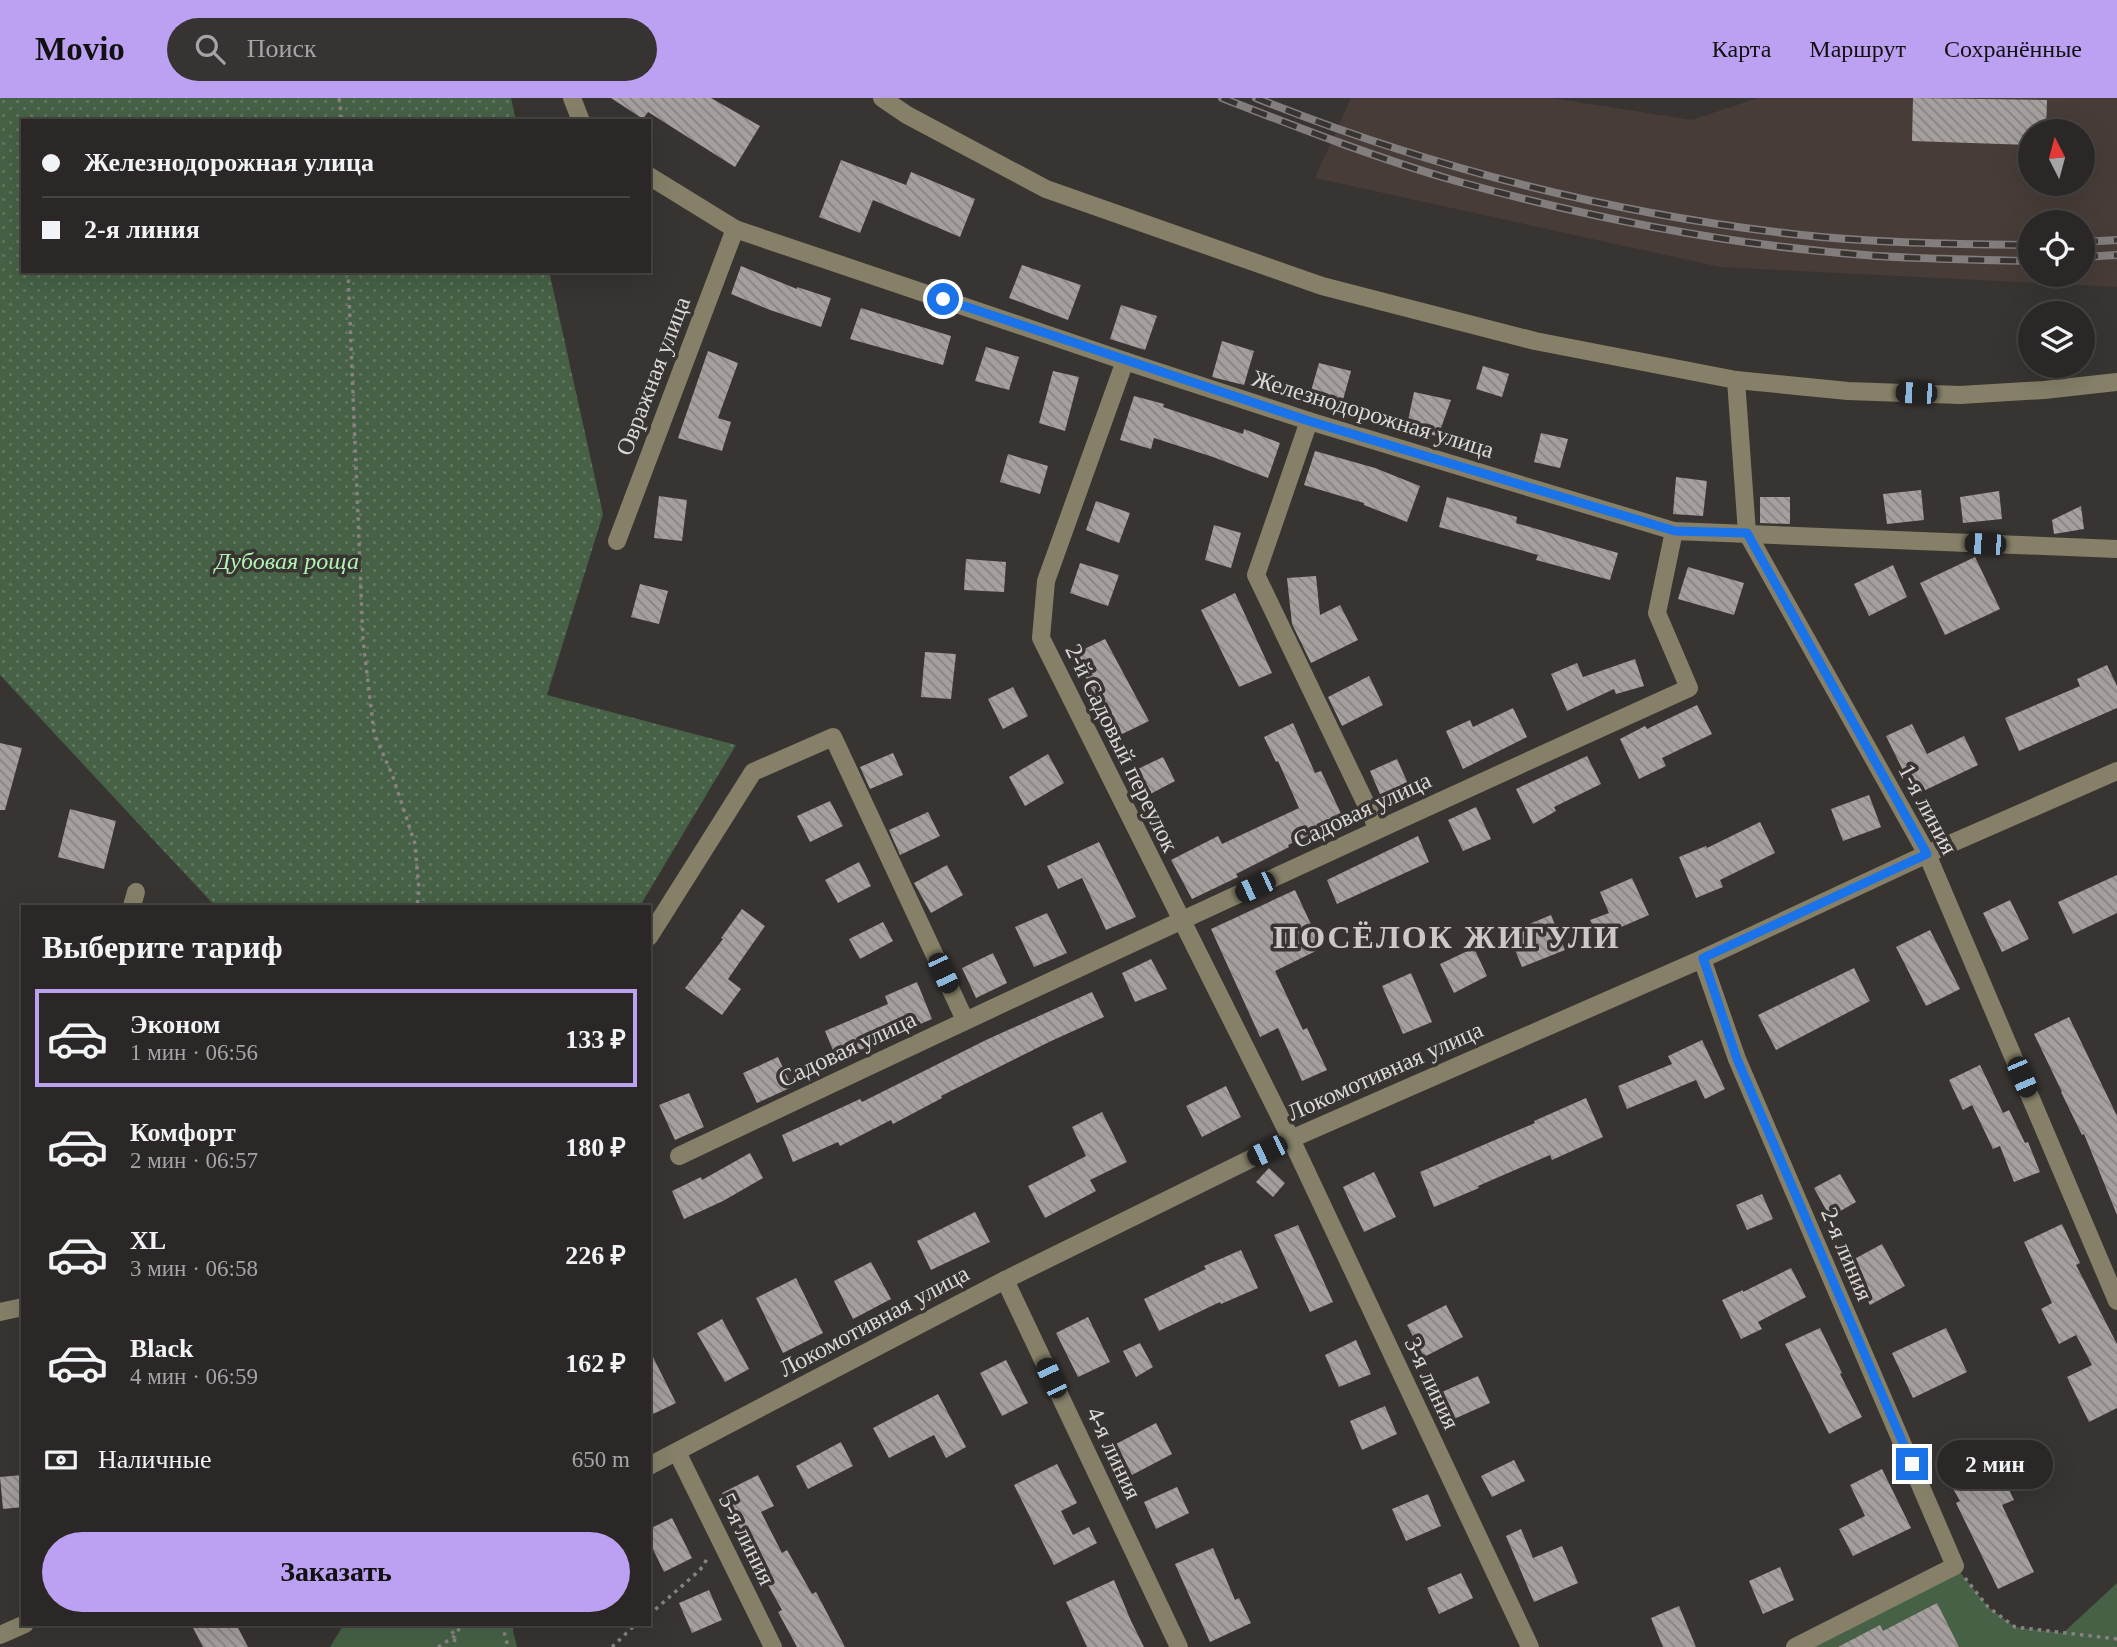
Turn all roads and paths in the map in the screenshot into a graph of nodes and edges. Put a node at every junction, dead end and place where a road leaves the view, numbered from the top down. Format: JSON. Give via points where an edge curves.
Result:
{"nodes":[{"id":1,"x":339,"y":98,"type":"edge"},
{"id":2,"x":572,"y":98,"type":"edge"},
{"id":3,"x":883,"y":98,"type":"edge"},
{"id":4,"x":342,"y":119,"type":"edge"},
{"id":5,"x":580,"y":119,"type":"edge"},
{"id":6,"x":651,"y":177,"type":"edge"},
{"id":7,"x":735,"y":229,"type":"junction"},
{"id":8,"x":348,"y":273,"type":"edge"},
{"id":9,"x":1125,"y":361,"type":"junction"},
{"id":10,"x":1736,"y":380,"type":"junction"},
{"id":11,"x":2117,"y":382,"type":"edge"},
{"id":12,"x":1309,"y":421,"type":"junction"},
{"id":13,"x":1675,"y":531,"type":"junction"},
{"id":14,"x":1747,"y":533,"type":"junction"},
{"id":15,"x":617,"y":541,"type":"dead end"},
{"id":16,"x":2117,"y":549,"type":"edge"},
{"id":17,"x":2117,"y":771,"type":"edge"},
{"id":18,"x":1378,"y":829,"type":"junction"},
{"id":19,"x":1927,"y":854,"type":"junction"},
{"id":20,"x":416,"y":905,"type":"edge"},
{"id":21,"x":1181,"y":922,"type":"junction"},
{"id":22,"x":651,"y":934,"type":"edge"},
{"id":23,"x":1703,"y":958,"type":"junction"},
{"id":24,"x":965,"y":1020,"type":"junction"},
{"id":25,"x":1290,"y":1139,"type":"junction"},
{"id":26,"x":679,"y":1156,"type":"dead end"},
{"id":27,"x":1005,"y":1280,"type":"junction"},
{"id":28,"x":2117,"y":1301,"type":"edge"},
{"id":29,"x":21,"y":1307,"type":"edge"},
{"id":30,"x":0,"y":1312,"type":"edge"},
{"id":31,"x":677,"y":1452,"type":"junction"},
{"id":32,"x":651,"y":1465,"type":"edge"},
{"id":33,"x":720,"y":1540,"type":"junction"},
{"id":34,"x":1955,"y":1566,"type":"junction"},
{"id":35,"x":651,"y":1613,"type":"edge"},
{"id":36,"x":21,"y":1625,"type":"edge"},
{"id":37,"x":448,"y":1626,"type":"edge"},
{"id":38,"x":461,"y":1626,"type":"edge"},
{"id":39,"x":503,"y":1626,"type":"edge"},
{"id":40,"x":634,"y":1626,"type":"edge"},
{"id":41,"x":0,"y":1635,"type":"edge"},
{"id":42,"x":454,"y":1636,"type":"junction"},
{"id":43,"x":2117,"y":1639,"type":"edge"},
{"id":44,"x":438,"y":1647,"type":"edge"},
{"id":45,"x":454,"y":1647,"type":"edge"},
{"id":46,"x":508,"y":1647,"type":"edge"},
{"id":47,"x":612,"y":1647,"type":"edge"},
{"id":48,"x":773,"y":1647,"type":"edge"},
{"id":49,"x":1179,"y":1647,"type":"edge"},
{"id":50,"x":1530,"y":1647,"type":"edge"},
{"id":51,"x":1795,"y":1647,"type":"edge"}],
"edges":[{"from":1,"to":4,"type":"path"},
{"from":2,"to":5,"type":"street"},
{"from":3,"to":10,"type":"street","via":[[906,115],[1046,189],[1322,286],[1535,341]]},
{"from":6,"to":7,"type":"street","name":"Железнодорожная улица"},
{"from":7,"to":9,"type":"street","name":"Железнодорожная улица"},
{"from":7,"to":15,"type":"street","name":"Овражная улица"},
{"from":8,"to":20,"type":"path","via":[[363,639],[374,733],[415,844]]},
{"from":9,"to":12,"type":"street","name":"Железнодорожная улица"},
{"from":9,"to":21,"type":"street","name":"2-й Садовый переулок","via":[[1046,581],[1041,638]]},
{"from":10,"to":11,"type":"street","via":[[1848,391],[1961,395]]},
{"from":10,"to":14,"type":"street","name":"1-я линия"},
{"from":12,"to":13,"type":"street","name":"Железнодорожная улица"},
{"from":12,"to":18,"type":"street","via":[[1256,575]]},
{"from":13,"to":14,"type":"street","name":"Железнодорожная улица"},
{"from":13,"to":18,"type":"street","name":"Садовая улица","via":[[1657,613],[1689,688]]},
{"from":14,"to":16,"type":"street","name":"Железнодорожная улица"},
{"from":14,"to":19,"type":"street","name":"1-я линия"},
{"from":17,"to":19,"type":"street","name":"Локомотивная улица"},
{"from":18,"to":21,"type":"street","name":"Садовая улица"},
{"from":19,"to":23,"type":"street","name":"Локомотивная улица"},
{"from":19,"to":28,"type":"street","name":"1-я линия"},
{"from":21,"to":24,"type":"street","name":"Садовая улица"},
{"from":21,"to":25,"type":"street","name":"2-й Садовый переулок"},
{"from":22,"to":24,"type":"street","via":[[753,772],[833,737]]},
{"from":23,"to":25,"type":"street","name":"Локомотивная улица"},
{"from":23,"to":34,"type":"street","name":"2-я линия","via":[[1737,1059]]},
{"from":24,"to":26,"type":"street","name":"Садовая улица"},
{"from":25,"to":27,"type":"street","name":"Локомотивная улица"},
{"from":25,"to":50,"type":"street","name":"3-я линия"},
{"from":27,"to":31,"type":"street","name":"Локомотивная улица"},
{"from":27,"to":49,"type":"street","name":"4-я линия"},
{"from":29,"to":30,"type":"street"},
{"from":31,"to":32,"type":"street","name":"Локомотивная улица"},
{"from":31,"to":33,"type":"street","name":"5-я линия"},
{"from":33,"to":35,"type":"path","via":[[700,1570]]},
{"from":33,"to":48,"type":"street","name":"5-я линия"},
{"from":34,"to":43,"type":"path","via":[[1988,1607],[2015,1627]]},
{"from":34,"to":51,"type":"street"},
{"from":36,"to":41,"type":"street"},
{"from":37,"to":42,"type":"path"},
{"from":38,"to":42,"type":"path"},
{"from":39,"to":46,"type":"path"},
{"from":40,"to":47,"type":"path"},
{"from":42,"to":44,"type":"path"},
{"from":42,"to":45,"type":"path"}]}
